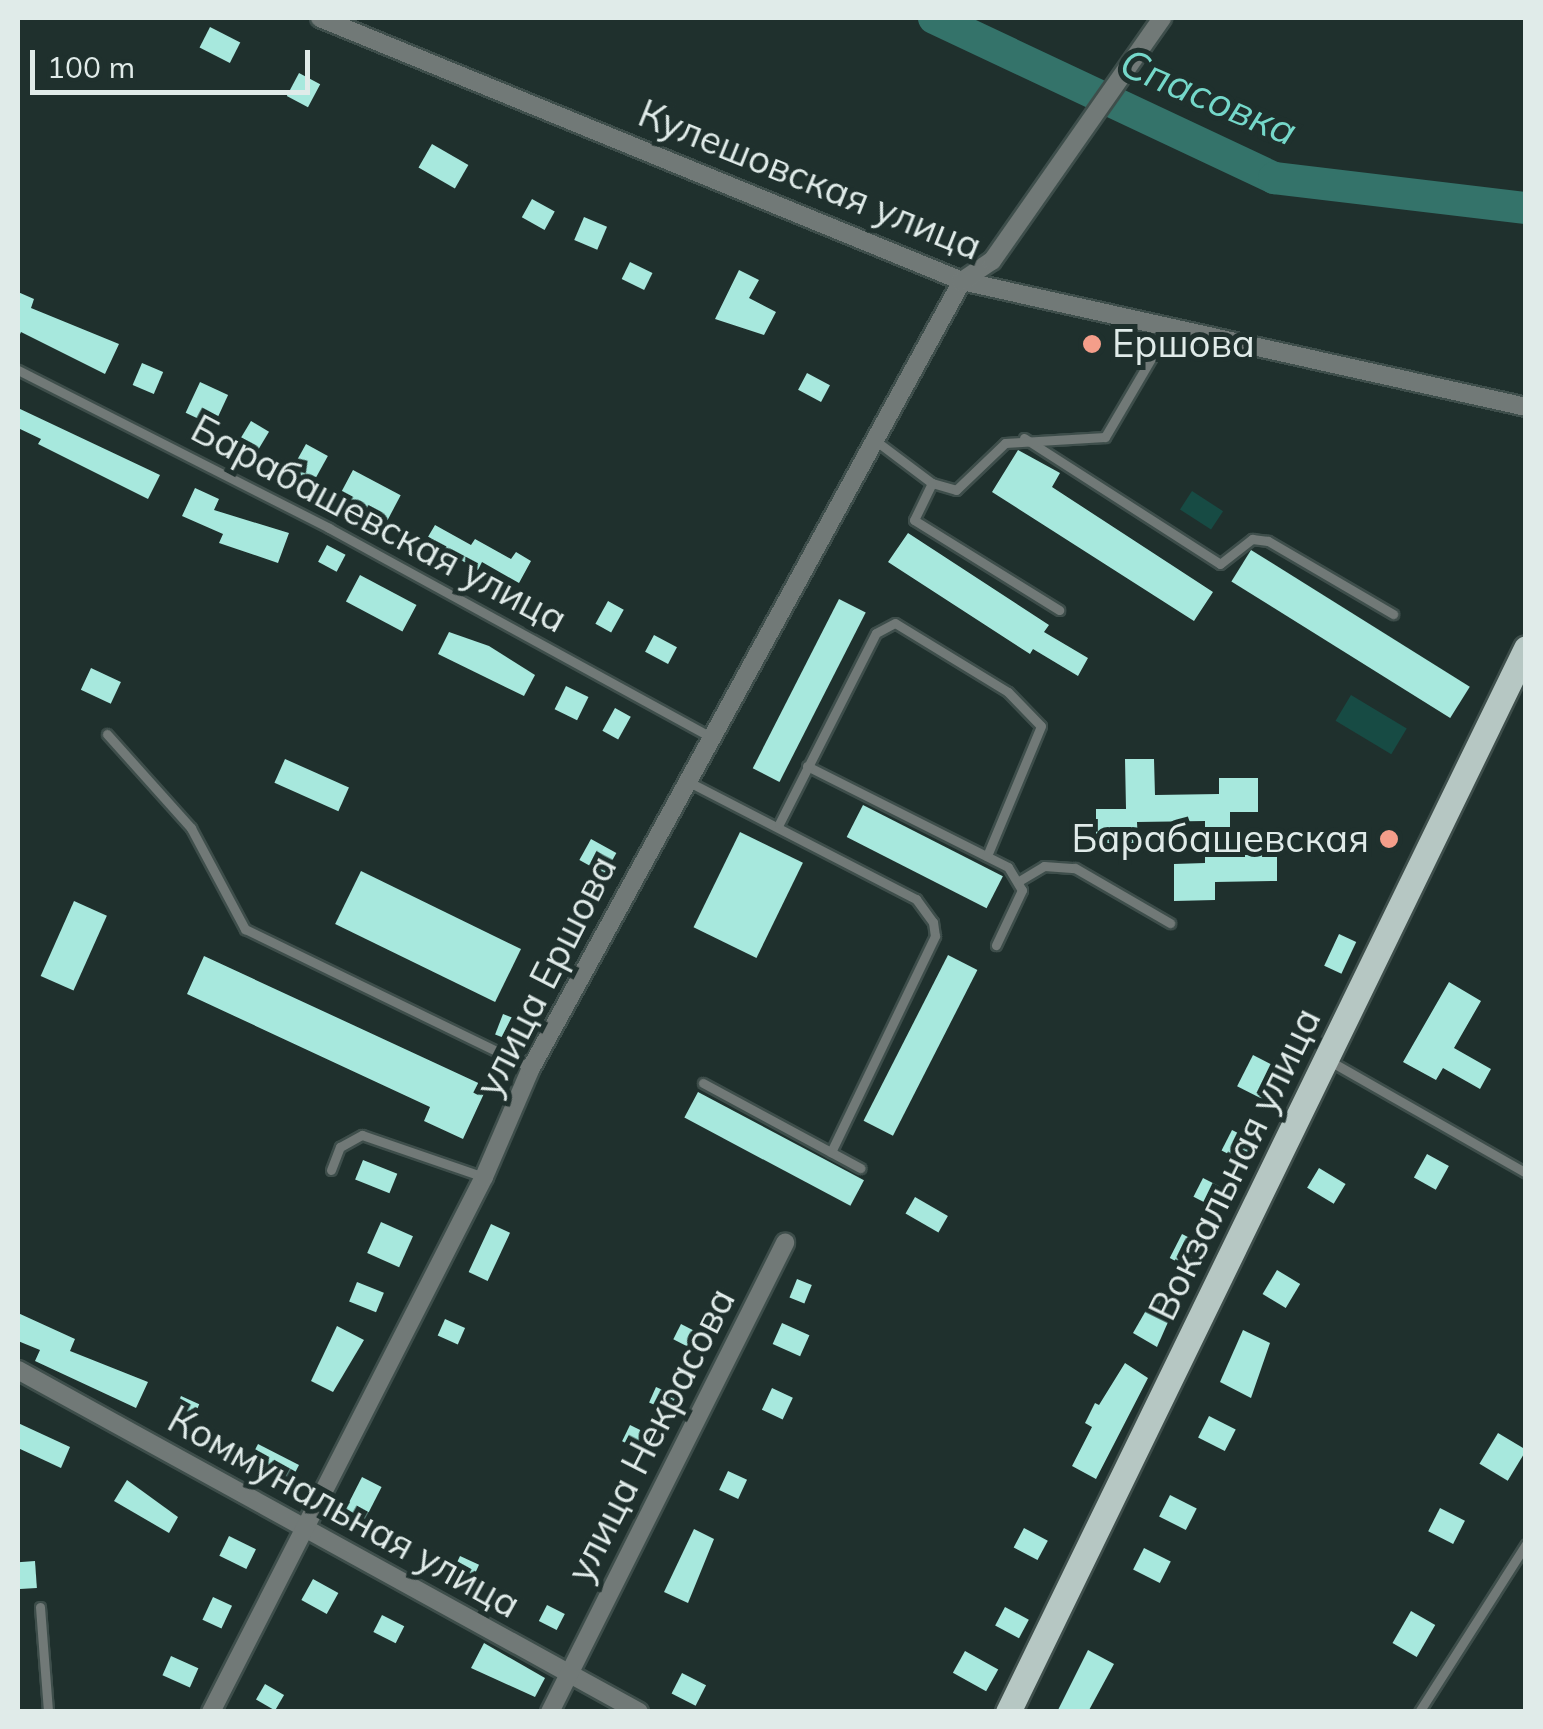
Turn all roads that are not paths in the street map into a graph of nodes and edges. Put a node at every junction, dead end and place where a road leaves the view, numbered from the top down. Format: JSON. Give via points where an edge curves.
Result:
{"nodes":[{"id":1,"x":320,"y":18,"type":"edge"},
{"id":2,"x":1162,"y":18,"type":"edge"},
{"id":3,"x":962,"y":282,"type":"junction"},
{"id":4,"x":1170,"y":326,"type":"junction"},
{"id":5,"x":18,"y":370,"type":"edge"},
{"id":6,"x":1526,"y":407,"type":"edge"},
{"id":7,"x":1024,"y":438,"type":"junction"},
{"id":8,"x":876,"y":441,"type":"junction"},
{"id":9,"x":932,"y":483,"type":"junction"},
{"id":10,"x":1059,"y":610,"type":"dead end"},
{"id":11,"x":1392,"y":614,"type":"dead end"},
{"id":12,"x":1526,"y":648,"type":"edge"},
{"id":13,"x":107,"y":734,"type":"dead end"},
{"id":14,"x":710,"y":737,"type":"junction"},
{"id":15,"x":807,"y":766,"type":"junction"},
{"id":16,"x":687,"y":781,"type":"junction"},
{"id":17,"x":779,"y":824,"type":"junction"},
{"id":18,"x":987,"y":856,"type":"junction"},
{"id":19,"x":1019,"y":881,"type":"junction"},
{"id":20,"x":1170,"y":923,"type":"dead end"},
{"id":21,"x":996,"y":945,"type":"dead end"},
{"id":22,"x":1328,"y":1059,"type":"junction"},
{"id":23,"x":532,"y":1068,"type":"junction"},
{"id":24,"x":703,"y":1083,"type":"dead end"},
{"id":25,"x":831,"y":1152,"type":"junction"},
{"id":26,"x":860,"y":1168,"type":"dead end"},
{"id":27,"x":331,"y":1170,"type":"dead end"},
{"id":28,"x":1526,"y":1173,"type":"edge"},
{"id":29,"x":484,"y":1178,"type":"junction"},
{"id":30,"x":785,"y":1243,"type":"dead end"},
{"id":31,"x":18,"y":1370,"type":"edge"},
{"id":32,"x":304,"y":1528,"type":"junction"},
{"id":33,"x":1526,"y":1544,"type":"edge"},
{"id":34,"x":40,"y":1606,"type":"dead end"},
{"id":35,"x":568,"y":1670,"type":"junction"},
{"id":36,"x":48,"y":1712,"type":"edge"},
{"id":37,"x":211,"y":1712,"type":"edge"},
{"id":38,"x":550,"y":1712,"type":"edge"},
{"id":39,"x":640,"y":1712,"type":"edge"},
{"id":40,"x":1008,"y":1712,"type":"edge"},
{"id":41,"x":1419,"y":1712,"type":"edge"}],
"edges":[{"from":1,"to":3,"type":"street","name":"Кулешовская улица"},
{"from":2,"to":3,"type":"street","via":[[992,261]]},
{"from":3,"to":4,"type":"street","name":"Кулешовская улица"},
{"from":3,"to":8,"type":"street","name":"улица Ершова"},
{"from":4,"to":6,"type":"street","name":"Кулешовская улица"},
{"from":4,"to":7,"type":"lane","via":[[1106,436],[1076,444]]},
{"from":5,"to":14,"type":"lane","name":"Барабашевская улица","via":[[329,528]]},
{"from":7,"to":9,"type":"lane","via":[[1005,444],[956,490]]},
{"from":7,"to":11,"type":"lane","via":[[1220,564],[1252,539],[1268,541]]},
{"from":8,"to":9,"type":"lane"},
{"from":8,"to":14,"type":"street","name":"улица Ершова"},
{"from":9,"to":10,"type":"lane","via":[[914,520]]},
{"from":12,"to":22,"type":"main road","name":"Вокзальная улица"},
{"from":13,"to":23,"type":"lane","via":[[191,828],[245,929]]},
{"from":14,"to":16,"type":"street","name":"улица Ершова"},
{"from":15,"to":17,"type":"lane"},
{"from":15,"to":18,"type":"lane"},
{"from":15,"to":18,"type":"lane","via":[[876,633],[884,625],[905,625],[1008,692],[1041,726]]},
{"from":16,"to":17,"type":"lane"},
{"from":16,"to":23,"type":"street","name":"улица Ершова"},
{"from":17,"to":25,"type":"lane","via":[[916,899],[935,936]]},
{"from":18,"to":19,"type":"lane"},
{"from":19,"to":20,"type":"lane","via":[[1044,866],[1075,868]]},
{"from":19,"to":21,"type":"lane","via":[[1020,899]]},
{"from":22,"to":28,"type":"lane"},
{"from":22,"to":40,"type":"main road","name":"Вокзальная улица"},
{"from":23,"to":29,"type":"street","name":"улица Ершова"},
{"from":24,"to":25,"type":"lane"},
{"from":25,"to":26,"type":"lane"},
{"from":27,"to":29,"type":"lane","via":[[340,1148],[362,1135]]},
{"from":29,"to":32,"type":"street","name":"улица Ершова"},
{"from":30,"to":35,"type":"street","name":"улица Некрасова"},
{"from":31,"to":32,"type":"street","name":"Коммунальная улица"},
{"from":32,"to":35,"type":"street","name":"Коммунальная улица"},
{"from":32,"to":37,"type":"street","name":"улица Ершова"},
{"from":33,"to":41,"type":"lane"},
{"from":34,"to":36,"type":"lane"},
{"from":35,"to":38,"type":"street","name":"улица Некрасова"},
{"from":35,"to":39,"type":"street","name":"Коммунальная улица"}]}
